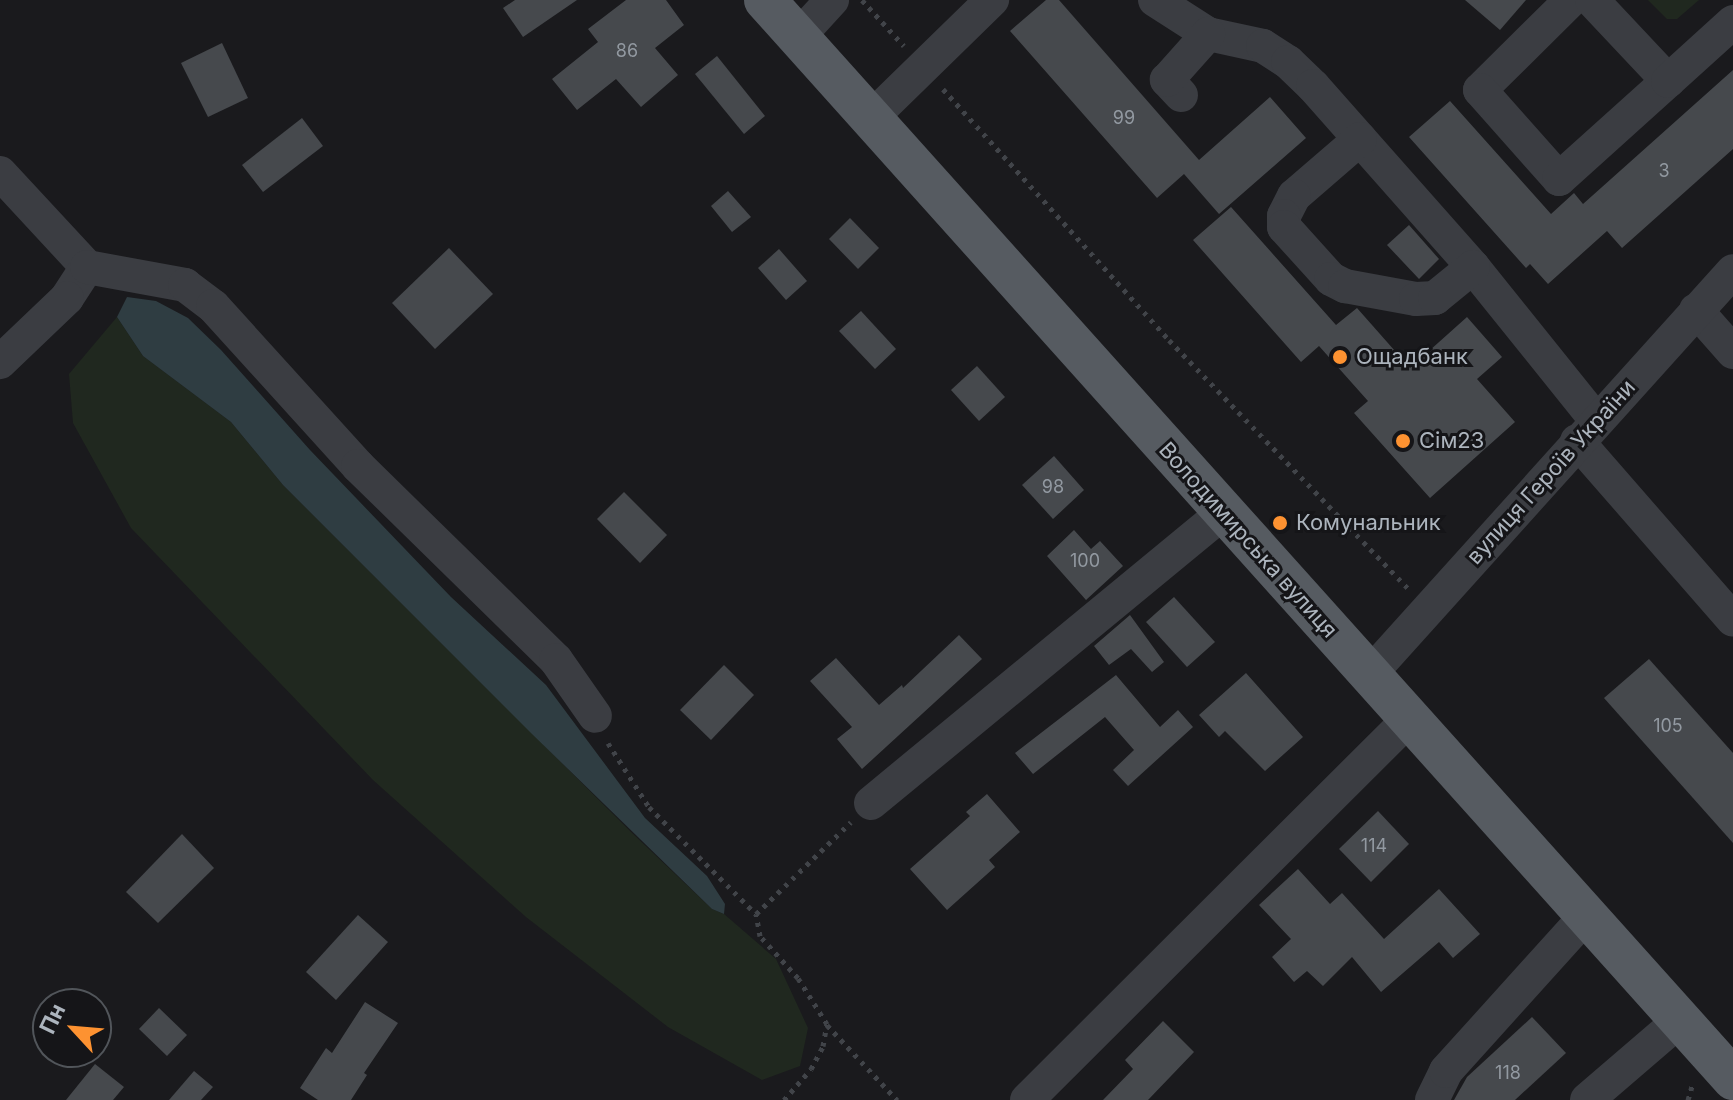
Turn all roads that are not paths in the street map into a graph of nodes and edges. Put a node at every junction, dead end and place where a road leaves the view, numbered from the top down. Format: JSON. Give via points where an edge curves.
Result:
{"nodes":[{"id":1,"x":765,"y":0,"type":"edge"},
{"id":2,"x":832,"y":0,"type":"edge"},
{"id":3,"x":992,"y":0,"type":"edge"},
{"id":4,"x":1155,"y":0,"type":"edge"},
{"id":5,"x":1571,"y":0,"type":"edge"},
{"id":6,"x":1592,"y":0,"type":"edge"},
{"id":7,"x":1733,"y":22,"type":"edge"},
{"id":8,"x":1208,"y":34,"type":"junction"},
{"id":9,"x":799,"y":36,"type":"junction"},
{"id":10,"x":1668,"y":81,"type":"junction"},
{"id":11,"x":1181,"y":95,"type":"dead end"},
{"id":12,"x":872,"y":117,"type":"junction"},
{"id":13,"x":1360,"y":139,"type":"junction"},
{"id":14,"x":0,"y":173,"type":"edge"},
{"id":15,"x":87,"y":267,"type":"junction"},
{"id":16,"x":1473,"y":267,"type":"junction"},
{"id":17,"x":1733,"y":271,"type":"edge"},
{"id":18,"x":1696,"y":310,"type":"junction"},
{"id":19,"x":1733,"y":352,"type":"edge"},
{"id":20,"x":0,"y":362,"type":"edge"},
{"id":21,"x":1587,"y":431,"type":"junction"},
{"id":22,"x":1222,"y":514,"type":"junction"},
{"id":23,"x":1733,"y":620,"type":"edge"},
{"id":24,"x":1370,"y":674,"type":"junction"},
{"id":25,"x":595,"y":716,"type":"road end"},
{"id":26,"x":1410,"y":718,"type":"junction"},
{"id":27,"x":871,"y":803,"type":"road end"},
{"id":28,"x":1586,"y":916,"type":"junction"},
{"id":29,"x":1679,"y":1021,"type":"junction"},
{"id":30,"x":1733,"y":1079,"type":"edge"},
{"id":31,"x":1027,"y":1100,"type":"edge"},
{"id":32,"x":1432,"y":1100,"type":"edge"},
{"id":33,"x":1587,"y":1100,"type":"edge"}],
"edges":[{"from":1,"to":9,"type":"main road","name":"Володимирська вулиця"},
{"from":2,"to":9,"type":"street"},
{"from":3,"to":12,"type":"street"},
{"from":4,"to":8,"type":"street"},
{"from":5,"to":10,"type":"street","via":[[1480,90],[1559,179]]},
{"from":6,"to":10,"type":"street"},
{"from":7,"to":10,"type":"street"},
{"from":8,"to":11,"type":"street","via":[[1167,80]]},
{"from":8,"to":13,"type":"street","via":[[1263,46],[1288,62]]},
{"from":9,"to":12,"type":"main road","name":"Володимирська вулиця"},
{"from":12,"to":22,"type":"main road","name":"Володимирська вулиця"},
{"from":13,"to":16,"type":"street"},
{"from":13,"to":16,"type":"street","via":[[1294,196],[1284,227],[1331,279],[1345,286],[1435,298]]},
{"from":14,"to":15,"type":"street"},
{"from":15,"to":20,"type":"street","via":[[67,298]]},
{"from":15,"to":25,"type":"street","via":[[185,285],[213,306],[358,466],[556,660]]},
{"from":16,"to":21,"type":"street"},
{"from":17,"to":18,"type":"street","name":"вулиця Героїв України"},
{"from":18,"to":19,"type":"street"},
{"from":18,"to":21,"type":"street","name":"вулиця Героїв України"},
{"from":21,"to":23,"type":"street"},
{"from":21,"to":24,"type":"street","name":"вулиця Героїв України"},
{"from":22,"to":24,"type":"main road","name":"Володимирська вулиця"},
{"from":22,"to":27,"type":"street"},
{"from":24,"to":26,"type":"main road","name":"Володимирська вулиця"},
{"from":26,"to":28,"type":"main road","name":"Володимирська вулиця"},
{"from":26,"to":31,"type":"street"},
{"from":28,"to":29,"type":"main road","name":"Володимирська вулиця"},
{"from":28,"to":32,"type":"street","via":[[1446,1071]]},
{"from":29,"to":30,"type":"main road","name":"Володимирська вулиця"},
{"from":29,"to":33,"type":"street"}]}
